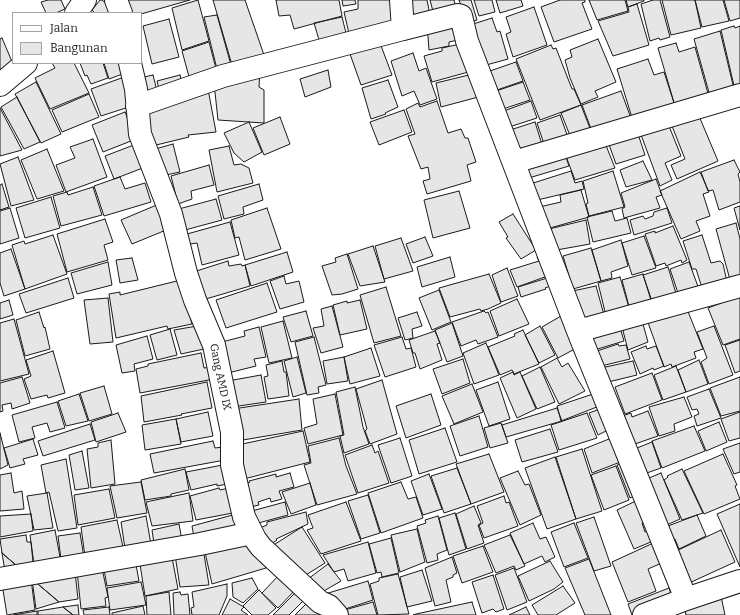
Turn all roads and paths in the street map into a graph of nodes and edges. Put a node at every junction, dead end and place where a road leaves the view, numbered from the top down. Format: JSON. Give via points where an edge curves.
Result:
{"nodes":[{"id":1,"x":85,"y":0,"type":"edge"},
{"id":2,"x":116,"y":0,"type":"edge"},
{"id":3,"x":401,"y":0,"type":"edge"},
{"id":4,"x":77,"y":12,"type":"edge"},
{"id":5,"x":121,"y":12,"type":"edge"},
{"id":6,"x":403,"y":29,"type":"junction"},
{"id":7,"x":25,"y":64,"type":"edge"},
{"id":8,"x":130,"y":64,"type":"edge"},
{"id":9,"x":0,"y":85,"type":"edge"},
{"id":10,"x":740,"y":95,"type":"edge"},
{"id":11,"x":137,"y":106,"type":"junction"},
{"id":12,"x":514,"y":162,"type":"junction"},
{"id":13,"x":740,"y":286,"type":"edge"},
{"id":14,"x":578,"y":331,"type":"junction"},
{"id":15,"x":252,"y":533,"type":"junction"},
{"id":16,"x":0,"y":579,"type":"edge"},
{"id":17,"x":740,"y":581,"type":"edge"},
{"id":18,"x":686,"y":599,"type":"junction"},
{"id":19,"x":337,"y":615,"type":"edge"},
{"id":20,"x":644,"y":615,"type":"edge"}],
"edges":[{"from":1,"to":4,"type":"street"},
{"from":2,"to":5,"type":"street"},
{"from":3,"to":6,"type":"street"},
{"from":6,"to":11,"type":"street","via":[[223,76]]},
{"from":6,"to":12,"type":"street","via":[[461,16],[467,41]]},
{"from":7,"to":9,"type":"street"},
{"from":8,"to":11,"type":"street","name":"Gang AMD IX"},
{"from":10,"to":12,"type":"street"},
{"from":11,"to":15,"type":"street","name":"Gang AMD IX","via":[[140,134],[171,214],[194,300],[214,345],[232,432],[232,465],[238,496]]},
{"from":12,"to":14,"type":"street"},
{"from":13,"to":14,"type":"street"},
{"from":14,"to":18,"type":"street"},
{"from":15,"to":16,"type":"street"},
{"from":15,"to":19,"type":"street","name":"Gang AMD IX","via":[[270,556]]},
{"from":17,"to":18,"type":"street"},
{"from":18,"to":20,"type":"street"}]}
